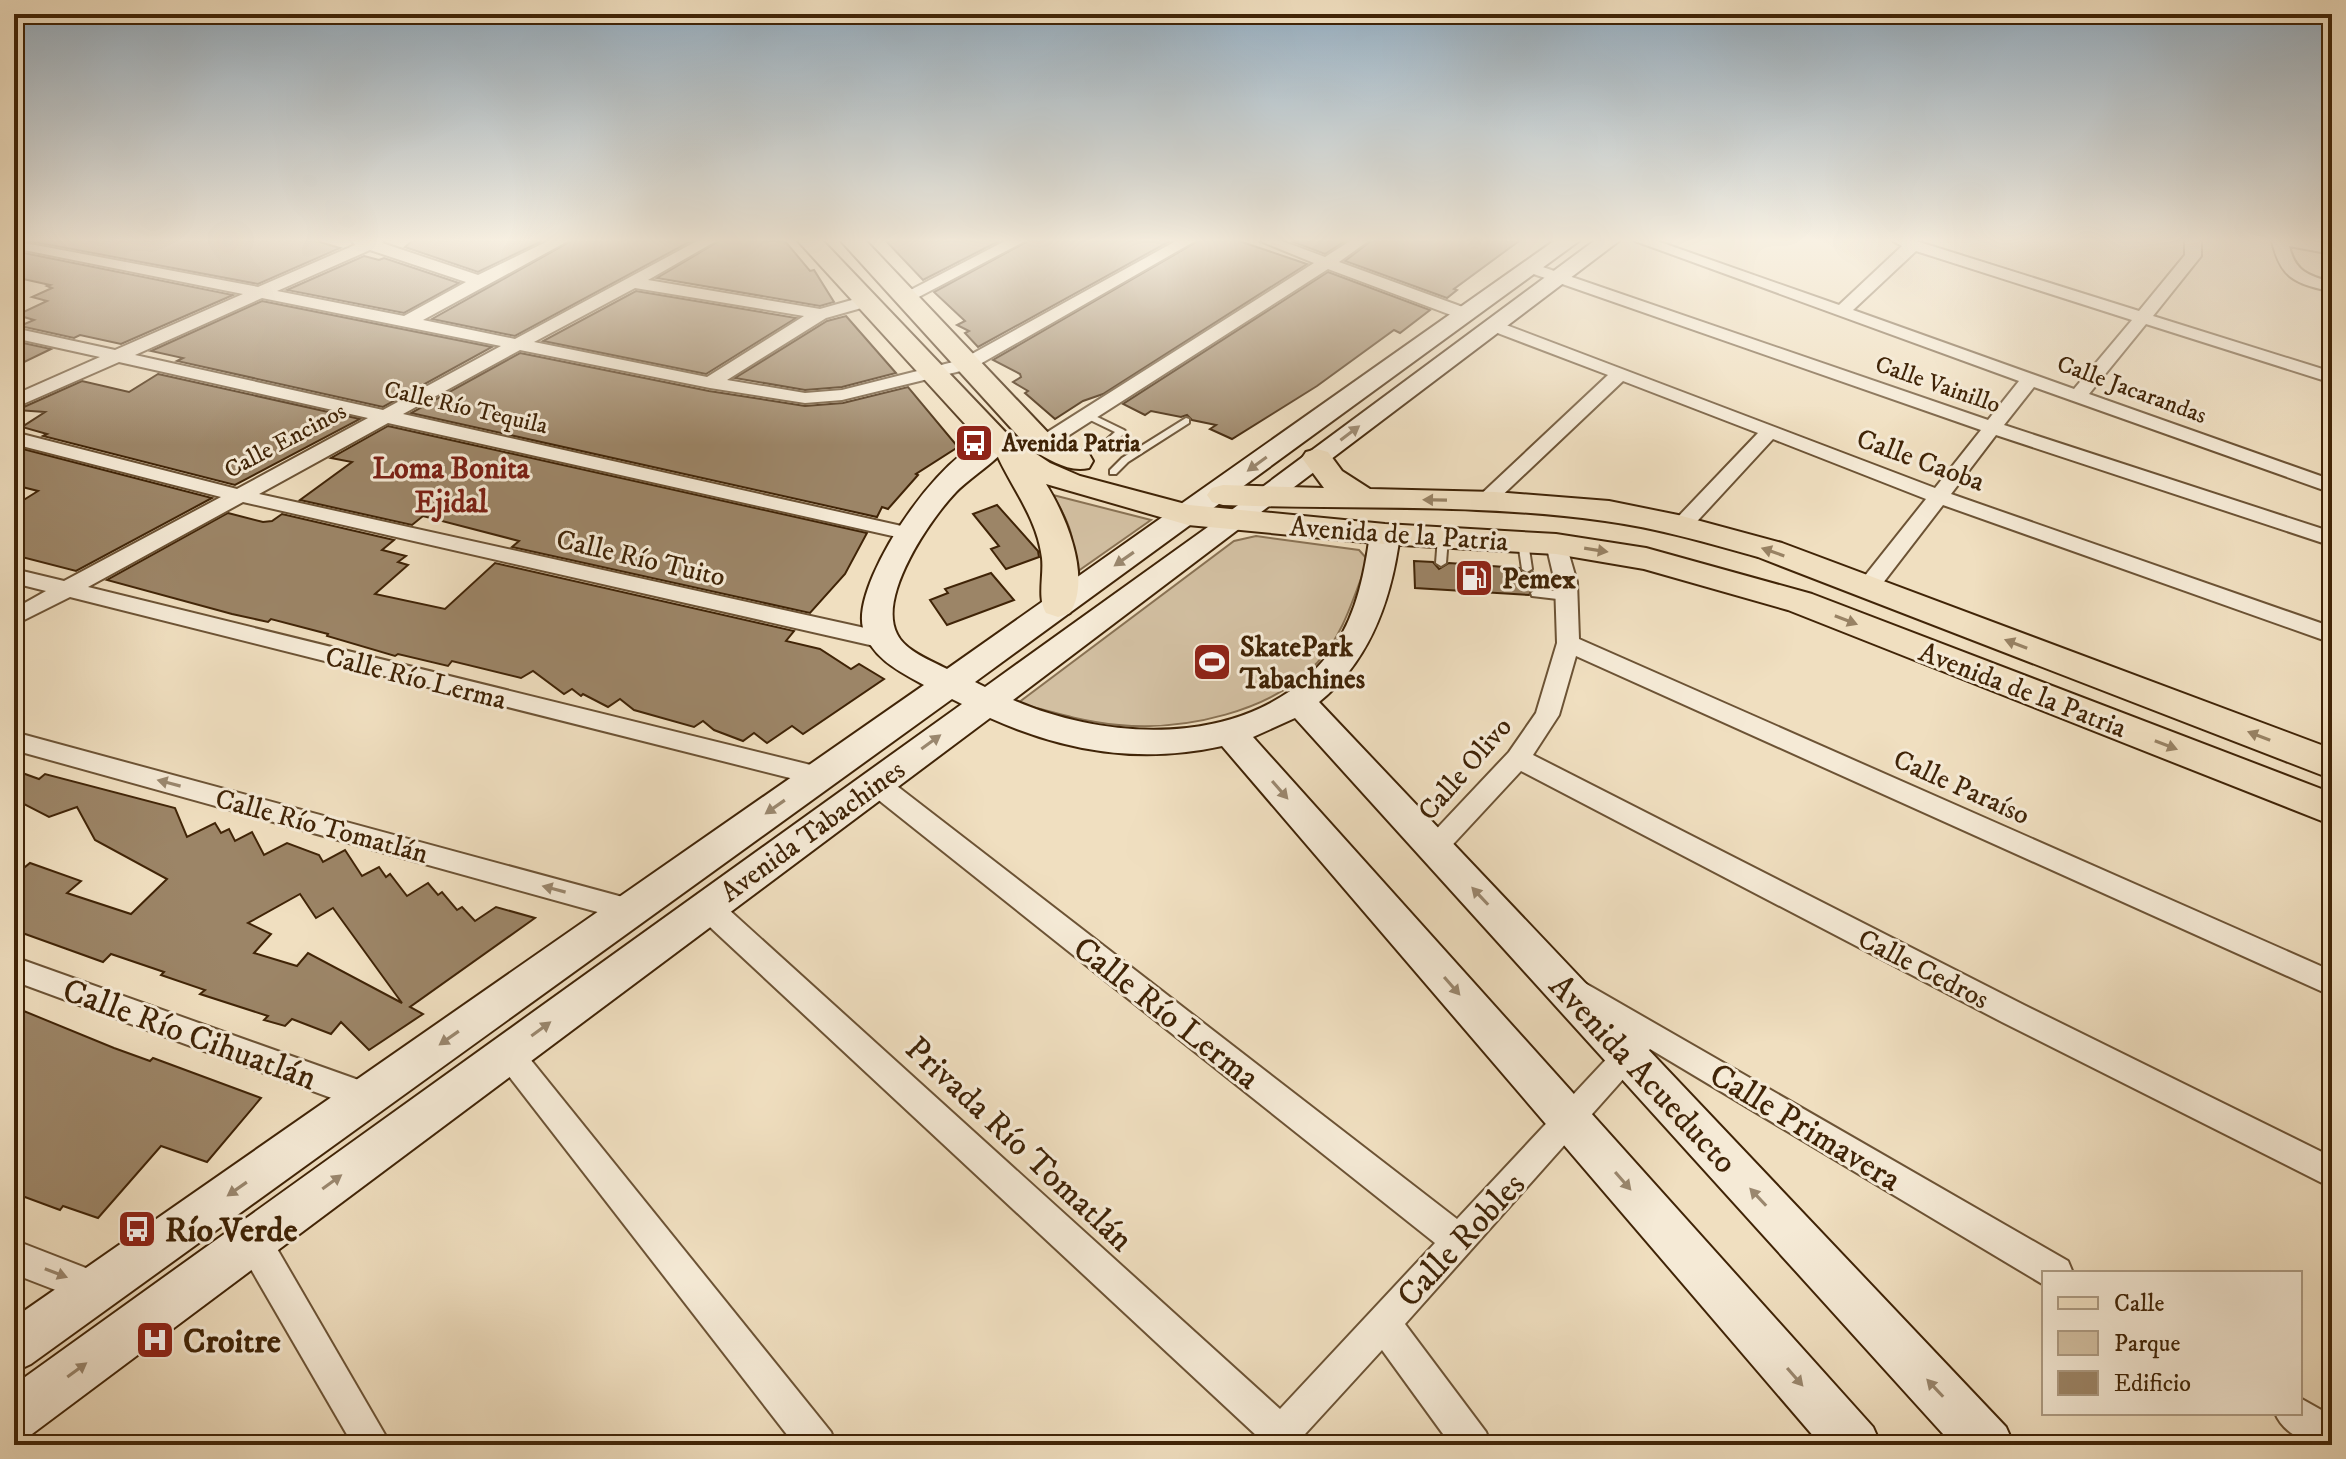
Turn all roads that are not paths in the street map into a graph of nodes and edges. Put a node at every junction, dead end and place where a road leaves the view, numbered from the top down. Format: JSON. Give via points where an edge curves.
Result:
{"nodes":[{"id":1,"x":222,"y":309,"type":"edge"},
{"id":2,"x":347,"y":309,"type":"edge"},
{"id":3,"x":430,"y":309,"type":"edge"},
{"id":4,"x":581,"y":309,"type":"edge"},
{"id":5,"x":791,"y":309,"type":"edge"},
{"id":6,"x":837,"y":309,"type":"edge"},
{"id":7,"x":873,"y":309,"type":"edge"},
{"id":8,"x":916,"y":309,"type":"edge"},
{"id":9,"x":1065,"y":309,"type":"edge"},
{"id":10,"x":1252,"y":309,"type":"edge"},
{"id":11,"x":1452,"y":309,"type":"edge"},
{"id":12,"x":1472,"y":309,"type":"edge"},
{"id":13,"x":1515,"y":309,"type":"edge"},
{"id":14,"x":1648,"y":309,"type":"edge"},
{"id":15,"x":1837,"y":309,"type":"edge"},
{"id":16,"x":2120,"y":309,"type":"edge"},
{"id":17,"x":2148,"y":309,"type":"edge"},
{"id":18,"x":1842,"y":311,"type":"joint"},
{"id":19,"x":820,"y":314,"type":"junction"},
{"id":20,"x":1465,"y":314,"type":"junction"},
{"id":21,"x":2142,"y":316,"type":"junction"},
{"id":22,"x":407,"y":322,"type":"junction"},
{"id":23,"x":1493,"y":325,"type":"junction"},
{"id":24,"x":14,"y":333,"type":"edge"},
{"id":25,"x":517,"y":344,"type":"junction"},
{"id":26,"x":117,"y":356,"type":"junction"},
{"id":27,"x":967,"y":364,"type":"junction"},
{"id":28,"x":933,"y":374,"type":"junction"},
{"id":29,"x":1620,"y":374,"type":"junction"},
{"id":30,"x":2031,"y":378,"type":"junction"},
{"id":31,"x":2332,"y":378,"type":"edge"},
{"id":32,"x":710,"y":383,"type":"junction"},
{"id":33,"x":2079,"y":395,"type":"junction"},
{"id":34,"x":14,"y":402,"type":"edge"},
{"id":35,"x":1087,"y":415,"type":"junction"},
{"id":36,"x":385,"y":416,"type":"junction"},
{"id":37,"x":1186,"y":421,"type":"dead end"},
{"id":38,"x":1990,"y":427,"type":"junction"},
{"id":39,"x":1770,"y":432,"type":"junction"},
{"id":40,"x":14,"y":438,"type":"edge"},
{"id":41,"x":1042,"y":444,"type":"junction"},
{"id":42,"x":1003,"y":446,"type":"junction"},
{"id":43,"x":1111,"y":457,"type":"junction"},
{"id":44,"x":1317,"y":458,"type":"junction"},
{"id":45,"x":2332,"y":487,"type":"edge"},
{"id":46,"x":238,"y":495,"type":"junction"},
{"id":47,"x":1938,"y":496,"type":"junction"},
{"id":48,"x":1367,"y":499,"type":"junction"},
{"id":49,"x":1485,"y":501,"type":"junction"},
{"id":50,"x":1226,"y":506,"type":"junction"},
{"id":51,"x":1682,"y":525,"type":"junction"},
{"id":52,"x":906,"y":533,"type":"junction"},
{"id":53,"x":1385,"y":534,"type":"junction"},
{"id":54,"x":2332,"y":539,"type":"edge"},
{"id":55,"x":1556,"y":544,"type":"junction"},
{"id":56,"x":14,"y":576,"type":"edge"},
{"id":57,"x":1868,"y":587,"type":"junction"},
{"id":58,"x":64,"y":590,"type":"junction"},
{"id":59,"x":1536,"y":593,"type":"dead end"},
{"id":60,"x":1566,"y":596,"type":"junction"},
{"id":61,"x":1058,"y":605,"type":"junction"},
{"id":62,"x":14,"y":618,"type":"edge"},
{"id":63,"x":2332,"y":635,"type":"edge"},
{"id":64,"x":883,"y":640,"type":"junction"},
{"id":65,"x":1568,"y":643,"type":"junction"},
{"id":66,"x":949,"y":682,"type":"junction"},
{"id":67,"x":1299,"y":701,"type":"junction"},
{"id":68,"x":986,"y":702,"type":"junction"},
{"id":69,"x":1229,"y":732,"type":"junction"},
{"id":70,"x":14,"y":741,"type":"edge"},
{"id":71,"x":1518,"y":758,"type":"junction"},
{"id":72,"x":2332,"y":764,"type":"edge"},
{"id":73,"x":818,"y":776,"type":"junction"},
{"id":74,"x":875,"y":783,"type":"junction"},
{"id":75,"x":2332,"y":809,"type":"edge"},
{"id":76,"x":1435,"y":847,"type":"junction"},
{"id":77,"x":707,"y":907,"type":"junction"},
{"id":78,"x":630,"y":910,"type":"junction"},
{"id":79,"x":14,"y":969,"type":"edge"},
{"id":80,"x":2332,"y":984,"type":"edge"},
{"id":81,"x":1639,"y":1044,"type":"junction"},
{"id":82,"x":508,"y":1053,"type":"junction"},
{"id":83,"x":367,"y":1097,"type":"junction"},
{"id":84,"x":1570,"y":1120,"type":"junction"},
{"id":85,"x":2332,"y":1173,"type":"edge"},
{"id":86,"x":253,"y":1240,"type":"junction"},
{"id":87,"x":1459,"y":1241,"type":"junction"},
{"id":88,"x":14,"y":1257,"type":"edge"},
{"id":89,"x":2052,"y":1271,"type":"edge"},
{"id":90,"x":97,"y":1289,"type":"junction"},
{"id":91,"x":1383,"y":1323,"type":"junction"},
{"id":92,"x":14,"y":1347,"type":"edge"},
{"id":93,"x":2296,"y":1415,"type":"edge"},
{"id":94,"x":14,"y":1416,"type":"edge"},
{"id":95,"x":2332,"y":1436,"type":"edge"},
{"id":96,"x":1276,"y":1440,"type":"edge"},
{"id":97,"x":373,"y":1445,"type":"edge"},
{"id":98,"x":818,"y":1445,"type":"edge"},
{"id":99,"x":1473,"y":1445,"type":"edge"},
{"id":100,"x":1855,"y":1445,"type":"edge"},
{"id":101,"x":1988,"y":1445,"type":"edge"}],
"edges":[{"from":1,"to":26,"type":"street"},
{"from":2,"to":22,"type":"street"},
{"from":3,"to":22,"type":"street"},
{"from":4,"to":25,"type":"street","name":"Calle Encinos"},
{"from":5,"to":19,"type":"street"},
{"from":6,"to":19,"type":"street"},
{"from":7,"to":28,"type":"main road","name":"Avenida de la Patria"},
{"from":8,"to":27,"type":"main road","name":"Avenida de la Patria"},
{"from":9,"to":27,"type":"street"},
{"from":10,"to":35,"type":"street"},
{"from":11,"to":20,"type":"street"},
{"from":12,"to":20,"type":"street","name":"Avenida Tabachines"},
{"from":13,"to":23,"type":"street","name":"Avenida Tabachines"},
{"from":14,"to":38,"type":"street","name":"Calle Vainillo"},
{"from":15,"to":18,"type":"street","name":"Calle Jacarandas"},
{"from":16,"to":21,"type":"street"},
{"from":17,"to":21,"type":"street"},
{"from":18,"to":30,"type":"street","name":"Calle Jacarandas"},
{"from":19,"to":32,"type":"street"},
{"from":20,"to":50,"type":"street","name":"Avenida Tabachines","one_way":true},
{"from":21,"to":31,"type":"street"},
{"from":21,"to":33,"type":"street"},
{"from":22,"to":25,"type":"street"},
{"from":23,"to":29,"type":"street","name":"Calle Caoba"},
{"from":44,"to":23,"type":"street","name":"Avenida Tabachines","one_way":true},
{"from":24,"to":26,"type":"street","name":"Calle Río Tequila"},
{"from":25,"to":32,"type":"street"},
{"from":25,"to":36,"type":"street","name":"Calle Encinos"},
{"from":26,"to":34,"type":"street"},
{"from":26,"to":36,"type":"street","name":"Calle Río Tequila"},
{"from":27,"to":28,"type":"street"},
{"from":27,"to":41,"type":"main road","name":"Avenida de la Patria"},
{"from":28,"to":32,"type":"street","via":[[805,398]]},
{"from":28,"to":42,"type":"main road","name":"Avenida de la Patria"},
{"from":29,"to":39,"type":"street","name":"Calle Caoba"},
{"from":29,"to":49,"type":"street"},
{"from":30,"to":33,"type":"street","name":"Calle Jacarandas"},
{"from":30,"to":38,"type":"street"},
{"from":33,"to":45,"type":"street","name":"Calle Jacarandas"},
{"from":35,"to":41,"type":"street"},
{"from":35,"to":43,"type":"lane","via":[[1121,432]]},
{"from":36,"to":46,"type":"street","name":"Calle Encinos"},
{"from":36,"to":52,"type":"street","name":"Calle Río Tequila"},
{"from":37,"to":43,"type":"lane","via":[[1125,460]]},
{"from":38,"to":47,"type":"street"},
{"from":38,"to":54,"type":"street","name":"Calle Vainillo"},
{"from":39,"to":47,"type":"street","name":"Calle Caoba"},
{"from":39,"to":51,"type":"street"},
{"from":40,"to":46,"type":"street","name":"Calle Río Tuito"},
{"from":41,"to":43,"type":"main road","name":"Avenida de la Patria","via":[[1080,462]]},
{"from":42,"to":50,"type":"main road","name":"Avenida de la Patria","via":[[1069,483]]},
{"from":42,"to":52,"type":"street","via":[[947,484]]},
{"from":42,"to":61,"type":"main road","via":[[1051,520],[1063,575]]},
{"from":43,"to":50,"type":"main road","name":"Avenida de la Patria"},
{"from":44,"to":48,"type":"main road","via":[[1331,480]]},
{"from":44,"to":50,"type":"street","name":"Avenida Tabachines"},
{"from":46,"to":58,"type":"street","name":"Calle Encinos"},
{"from":46,"to":64,"type":"street","name":"Calle Río Tuito"},
{"from":47,"to":57,"type":"street"},
{"from":47,"to":63,"type":"street","name":"Calle Caoba"},
{"from":49,"to":48,"type":"main road","name":"Avenida de la Patria","one_way":true},
{"from":48,"to":50,"type":"main road","name":"Avenida de la Patria"},
{"from":49,"to":51,"type":"main road","name":"Avenida de la Patria","via":[[1586,508]]},
{"from":50,"to":53,"type":"main road","name":"Avenida de la Patria"},
{"from":50,"to":61,"type":"street","name":"Avenida Tabachines","one_way":true},
{"from":50,"to":68,"type":"street","name":"Avenida Tabachines"},
{"from":57,"to":51,"type":"main road","name":"Avenida de la Patria","one_way":true,"via":[[1770,550]]},
{"from":52,"to":64,"type":"street","via":[[880,597],[876,618]]},
{"from":53,"to":55,"type":"main road","name":"Avenida de la Patria","via":[[1442,550],[1525,555]]},
{"from":53,"to":67,"type":"street","via":[[1381,567],[1361,627],[1345,656]]},
{"from":55,"to":60,"type":"street","name":"Calle Olivo"},
{"from":55,"to":75,"type":"main road","name":"Avenida de la Patria","one_way":true,"via":[[1646,559],[1800,602]]},
{"from":56,"to":58,"type":"street","name":"Calle Río Lerma"},
{"from":72,"to":57,"type":"main road","name":"Avenida de la Patria","one_way":true},
{"from":58,"to":62,"type":"street","name":"Calle Encinos"},
{"from":58,"to":73,"type":"street","name":"Calle Río Lerma"},
{"from":59,"to":60,"type":"lane"},
{"from":60,"to":65,"type":"street","name":"Calle Olivo"},
{"from":61,"to":66,"type":"street","name":"Avenida Tabachines"},
{"from":64,"to":66,"type":"street"},
{"from":65,"to":71,"type":"street","name":"Calle Olivo","via":[[1547,715]]},
{"from":65,"to":80,"type":"street","name":"Calle Paraíso"},
{"from":66,"to":68,"type":"street"},
{"from":66,"to":73,"type":"street","name":"Avenida Tabachines"},
{"from":67,"to":69,"type":"street"},
{"from":67,"to":76,"type":"street","name":"Avenida Acueducto"},
{"from":68,"to":69,"type":"street","via":[[1070,733],[1131,743]]},
{"from":74,"to":68,"type":"street","name":"Avenida Tabachines","one_way":true},
{"from":69,"to":84,"type":"street","one_way":true},
{"from":78,"to":70,"type":"street","name":"Calle Río Tomatlán","one_way":true},
{"from":71,"to":76,"type":"street","name":"Calle Olivo"},
{"from":71,"to":85,"type":"street","name":"Calle Cedros"},
{"from":73,"to":78,"type":"street","name":"Avenida Tabachines","one_way":true},
{"from":74,"to":77,"type":"street","name":"Avenida Tabachines"},
{"from":74,"to":87,"type":"street","name":"Calle Río Lerma"},
{"from":81,"to":76,"type":"street","name":"Avenida Acueducto","one_way":true,"via":[[1557,979]]},
{"from":82,"to":77,"type":"street","name":"Avenida Tabachines","one_way":true},
{"from":77,"to":96,"type":"street","name":"Privada Río Tomatlán"},
{"from":78,"to":83,"type":"street","name":"Avenida Tabachines","one_way":true},
{"from":79,"to":83,"type":"street","name":"Calle Río Cihuatlán"},
{"from":81,"to":84,"type":"street","name":"Calle Robles"},
{"from":81,"to":89,"type":"street","name":"Calle Primavera"},
{"from":101,"to":81,"type":"street","name":"Avenida Acueducto","one_way":true},
{"from":86,"to":82,"type":"street","name":"Avenida Tabachines","one_way":true},
{"from":82,"to":98,"type":"street"},
{"from":83,"to":90,"type":"street","name":"Avenida Tabachines","one_way":true},
{"from":84,"to":87,"type":"street","name":"Calle Robles"},
{"from":84,"to":100,"type":"street","one_way":true},
{"from":94,"to":86,"type":"street","name":"Avenida Tabachines","one_way":true},
{"from":86,"to":97,"type":"street"},
{"from":87,"to":91,"type":"street","name":"Calle Robles"},
{"from":88,"to":90,"type":"street","one_way":true},
{"from":90,"to":92,"type":"street","name":"Avenida Tabachines"},
{"from":91,"to":96,"type":"street","name":"Calle Robles"},
{"from":91,"to":99,"type":"street"},
{"from":93,"to":95,"type":"street"}]}
